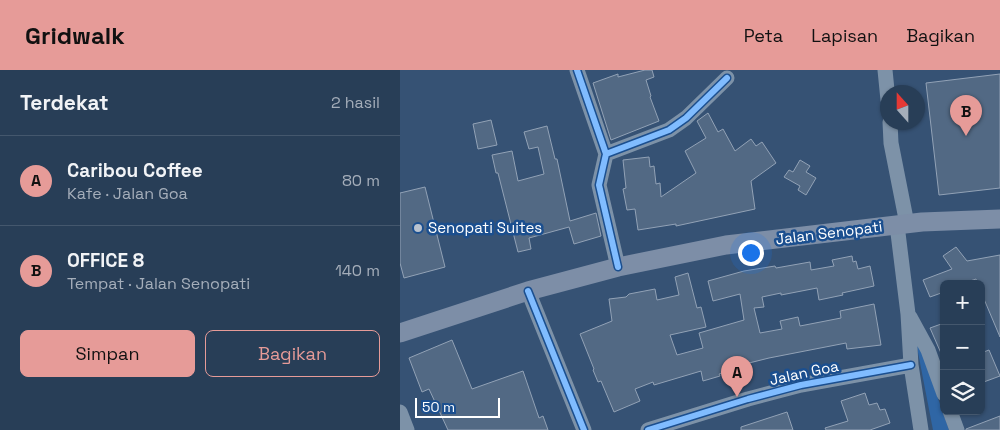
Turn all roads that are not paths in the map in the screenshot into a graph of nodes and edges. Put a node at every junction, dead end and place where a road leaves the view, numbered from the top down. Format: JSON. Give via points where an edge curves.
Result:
{"nodes":[{"id":1,"x":577,"y":70,"type":"edge"},
{"id":2,"x":885,"y":70,"type":"edge"},
{"id":3,"x":727,"y":78,"type":"dead end"},
{"id":4,"x":886,"y":85,"type":"edge"},
{"id":5,"x":890,"y":130,"type":"edge"},
{"id":6,"x":606,"y":154,"type":"junction"},
{"id":7,"x":1000,"y":219,"type":"edge"},
{"id":8,"x":902,"y":224,"type":"junction"},
{"id":9,"x":618,"y":267,"type":"junction"},
{"id":10,"x":528,"y":291,"type":"junction"},
{"id":11,"x":400,"y":333,"type":"edge"},
{"id":12,"x":914,"y":336,"type":"junction"},
{"id":13,"x":911,"y":365,"type":"junction"},
{"id":14,"x":940,"y":383,"type":"edge"},
{"id":15,"x":400,"y":412,"type":"edge"},
{"id":16,"x":951,"y":415,"type":"edge"},
{"id":17,"x":407,"y":430,"type":"edge"},
{"id":18,"x":584,"y":430,"type":"edge"},
{"id":19,"x":648,"y":430,"type":"edge"},
{"id":20,"x":921,"y":430,"type":"edge"},
{"id":21,"x":957,"y":430,"type":"edge"}],
"edges":[{"from":1,"to":6,"type":"street"},
{"from":2,"to":4,"type":"street"},
{"from":3,"to":6,"type":"street","via":[[669,130]]},
{"from":5,"to":8,"type":"street"},
{"from":6,"to":9,"type":"street","via":[[599,185]]},
{"from":7,"to":8,"type":"main road","name":"Jalan Senopati"},
{"from":8,"to":9,"type":"main road","name":"Jalan Senopati","via":[[726,245]]},
{"from":8,"to":12,"type":"street","via":[[908,314]]},
{"from":9,"to":10,"type":"main road","name":"Jalan Senopati"},
{"from":10,"to":11,"type":"main road","name":"Jalan Senopati"},
{"from":10,"to":18,"type":"street"},
{"from":12,"to":13,"type":"street"},
{"from":12,"to":14,"type":"street","via":[[928,350]]},
{"from":13,"to":19,"type":"street","name":"Jalan Goa","via":[[801,385]]},
{"from":13,"to":20,"type":"street"},
{"from":15,"to":17,"type":"street"},
{"from":16,"to":21,"type":"street"}]}
